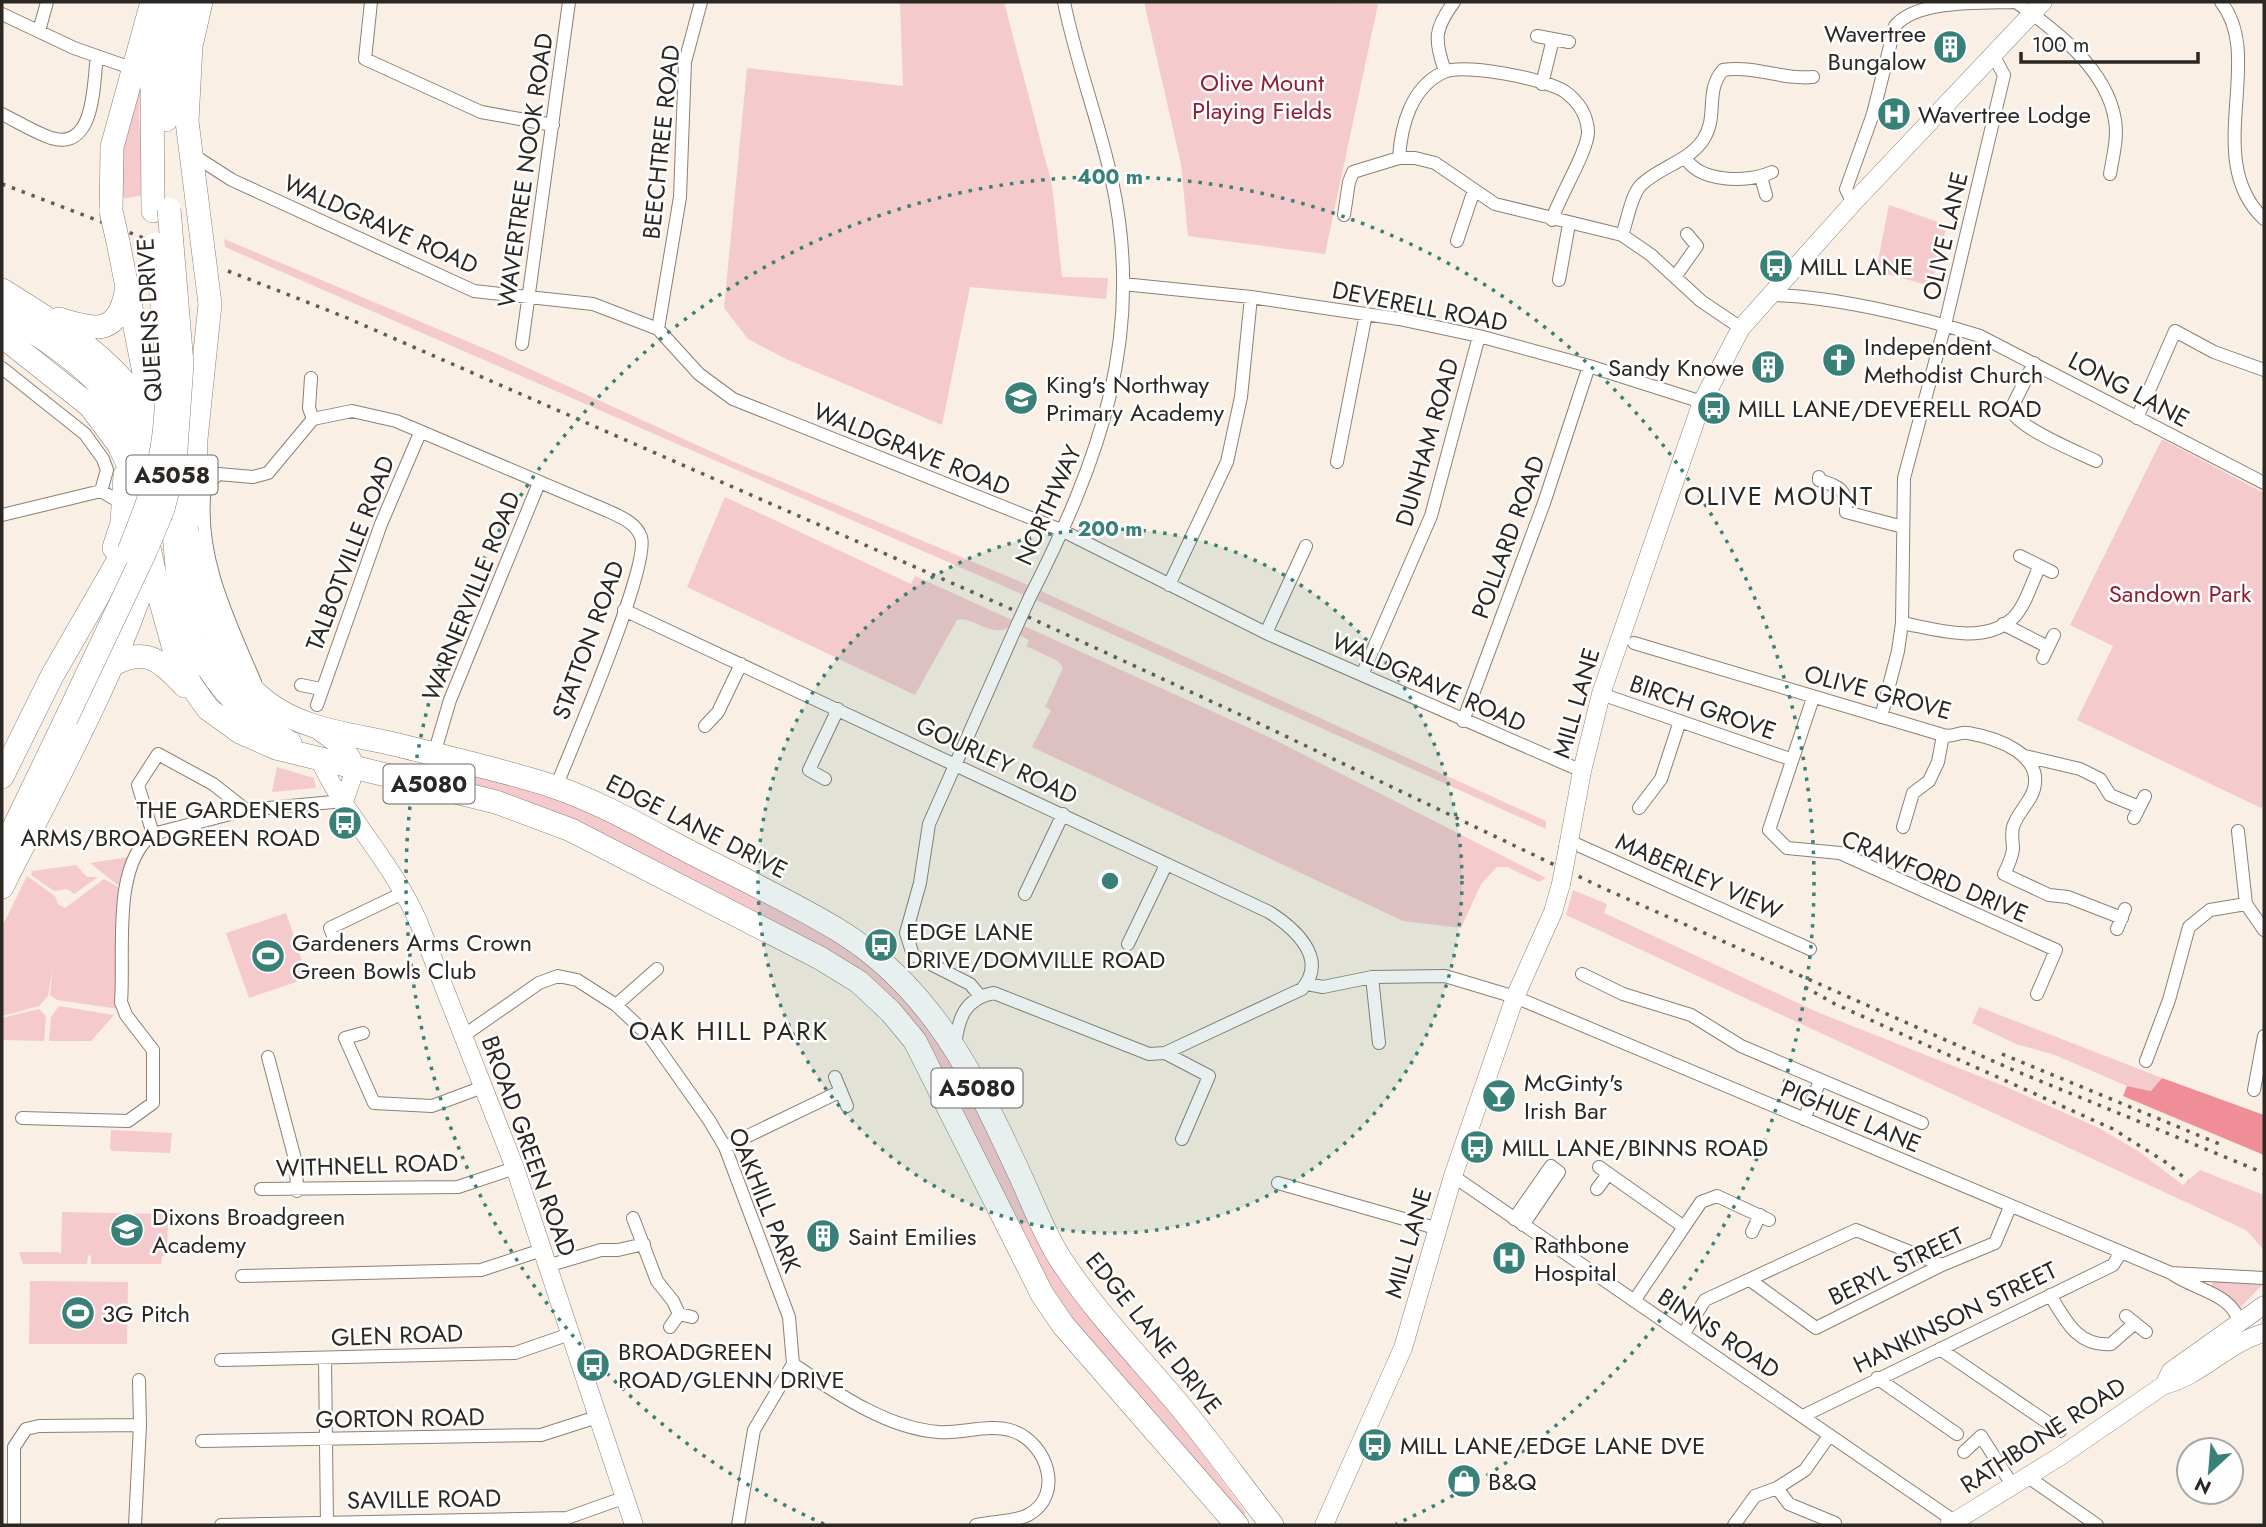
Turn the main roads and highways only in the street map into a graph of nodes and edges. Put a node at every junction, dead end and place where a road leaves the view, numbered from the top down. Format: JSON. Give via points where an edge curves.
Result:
{"nodes":[{"id":1,"x":152,"y":2,"type":"edge"},
{"id":2,"x":165,"y":2,"type":"edge"},
{"id":3,"x":183,"y":2,"type":"edge"},
{"id":4,"x":201,"y":2,"type":"edge"},
{"id":5,"x":161,"y":210,"type":"junction"},
{"id":6,"x":127,"y":287,"type":"junction"},
{"id":7,"x":2,"y":290,"type":"edge"},
{"id":8,"x":2,"y":311,"type":"edge"},
{"id":9,"x":36,"y":311,"type":"junction"},
{"id":10,"x":4,"y":338,"type":"edge"},
{"id":11,"x":148,"y":378,"type":"junction"},
{"id":12,"x":205,"y":379,"type":"junction"},
{"id":13,"x":201,"y":403,"type":"junction"},
{"id":14,"x":155,"y":429,"type":"junction"},
{"id":15,"x":197,"y":439,"type":"junction"},
{"id":16,"x":122,"y":449,"type":"junction"},
{"id":17,"x":161,"y":466,"type":"junction"},
{"id":18,"x":174,"y":497,"type":"junction"},
{"id":19,"x":133,"y":505,"type":"junction"},
{"id":20,"x":168,"y":547,"type":"junction"},
{"id":21,"x":125,"y":549,"type":"junction"},
{"id":22,"x":98,"y":594,"type":"junction"},
{"id":23,"x":61,"y":662,"type":"junction"},
{"id":24,"x":107,"y":675,"type":"junction"},
{"id":25,"x":202,"y":703,"type":"junction"},
{"id":26,"x":59,"y":715,"type":"junction"},
{"id":27,"x":313,"y":755,"type":"junction"},
{"id":28,"x":2,"y":777,"type":"edge"},
{"id":29,"x":2,"y":816,"type":"edge"},
{"id":30,"x":2,"y":852,"type":"edge"},
{"id":31,"x":2,"y":887,"type":"edge"},
{"id":32,"x":1237,"y":1525,"type":"edge"},
{"id":33,"x":1272,"y":1525,"type":"edge"}],
"edges":[{"from":1,"to":6,"type":"highway","bridge":true,"via":[[118,117],[110,167],[111,211]]},
{"from":2,"to":5,"type":"highway","name":"QUEENS DRIVE","number":"A5058","via":[[152,84]]},
{"from":3,"to":5,"type":"highway","name":"QUEENS DRIVE","number":"A5058","via":[[167,91]]},
{"from":4,"to":12,"type":"highway","via":[[191,46],[187,121],[210,294]]},
{"from":5,"to":26,"type":"highway","name":"QUEENS DRIVE","number":"A5058","bridge":true,"via":[[162,447],[119,577]]},
{"from":6,"to":9,"type":"highway","via":[[118,314],[101,328],[92,330]]},
{"from":6,"to":11,"type":"highway"},
{"from":7,"to":9,"type":"highway"},
{"from":8,"to":17,"type":"highway","via":[[101,383]]},
{"from":9,"to":14,"type":"highway","via":[[117,373]]},
{"from":10,"to":16,"type":"highway","via":[[90,406]]},
{"from":11,"to":12,"type":"highway","via":[[160,391],[175,397],[191,394]]},
{"from":11,"to":14,"type":"highway"},
{"from":12,"to":13,"type":"highway"},
{"from":13,"to":15,"type":"highway"},
{"from":13,"to":17,"type":"highway"},
{"from":14,"to":17,"type":"highway"},
{"from":15,"to":18,"type":"highway"},
{"from":15,"to":20,"type":"highway"},
{"from":16,"to":17,"type":"highway","via":[[138,466]]},
{"from":16,"to":19,"type":"highway"},
{"from":17,"to":18,"type":"highway"},
{"from":17,"to":19,"type":"highway"},
{"from":17,"to":20,"type":"highway","via":[[158,502]]},
{"from":18,"to":20,"type":"highway"},
{"from":19,"to":20,"type":"highway","number":"A5080"},
{"from":19,"to":21,"type":"highway"},
{"from":19,"to":22,"type":"highway","via":[[122,523]]},
{"from":20,"to":21,"type":"highway","via":[[137,541]]},
{"from":20,"to":24,"type":"highway"},
{"from":20,"to":25,"type":"highway","number":"A5080","via":[[174,649]]},
{"from":20,"to":27,"type":"highway","via":[[205,667],[247,714]]},
{"from":20,"to":33,"type":"highway","name":"EDGE LANE DRIVE","number":"A5080","via":[[240,675],[262,699],[556,787],[601,806],[806,911],[883,962],[935,1015],[955,1047],[1057,1254],[1095,1309],[1176,1401]]},
{"from":21,"to":22,"type":"highway"},
{"from":22,"to":23,"type":"highway"},
{"from":23,"to":24,"type":"highway","via":[[75,656],[91,660]]},
{"from":23,"to":28,"type":"highway"},
{"from":24,"to":25,"type":"highway","via":[[140,656],[157,660]]},
{"from":24,"to":31,"type":"highway"},
{"from":25,"to":27,"type":"highway","number":"A5080","via":[[260,742]]},
{"from":26,"to":29,"type":"highway","name":"QUEENS DRIVE","number":"A5058"},
{"from":26,"to":30,"type":"highway","name":"QUEENS DRIVE","number":"A5058"},
{"from":27,"to":32,"type":"highway","number":"A5080","via":[[496,802],[572,830],[820,958],[875,995],[915,1041],[1042,1294],[1063,1325]]}]}
